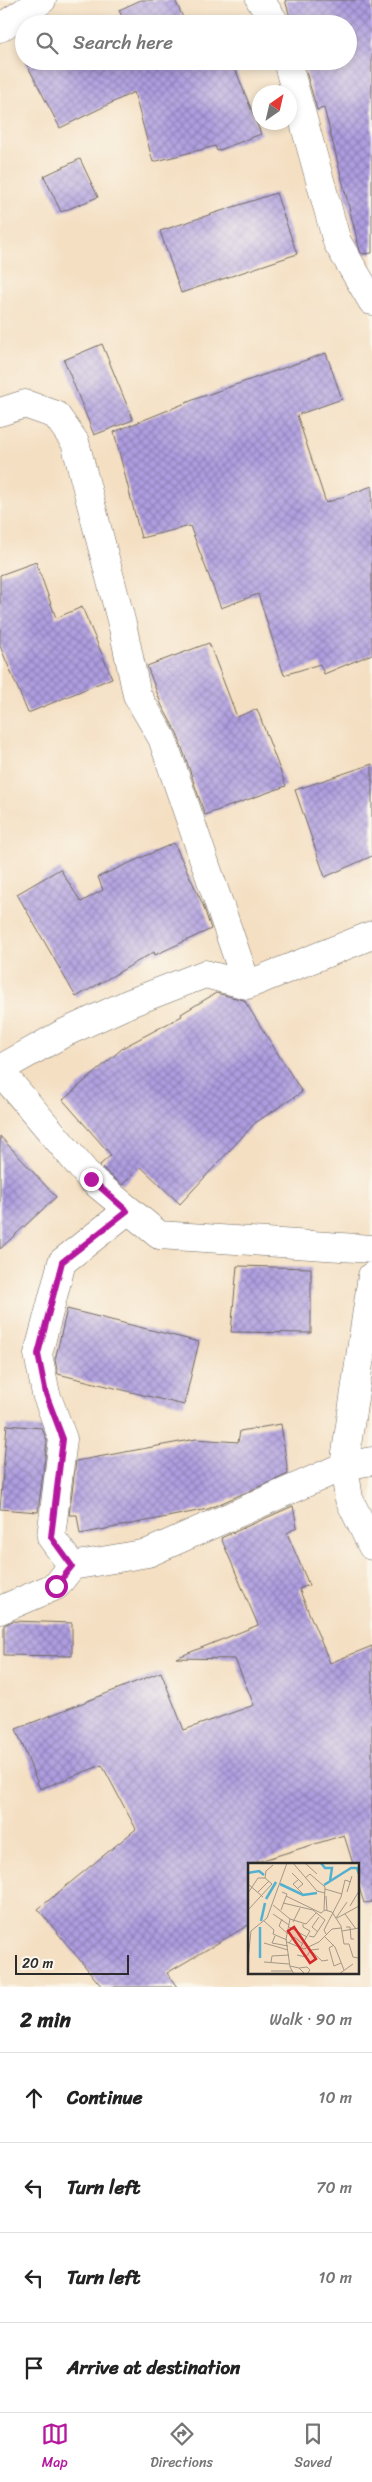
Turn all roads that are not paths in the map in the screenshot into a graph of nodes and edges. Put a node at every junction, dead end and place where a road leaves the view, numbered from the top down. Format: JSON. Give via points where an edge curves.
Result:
{"nodes":[{"id":1,"x":42,"y":0,"type":"edge"},
{"id":2,"x":260,"y":0,"type":"edge"},
{"id":3,"x":20,"y":15,"type":"edge"},
{"id":4,"x":270,"y":15,"type":"edge"},
{"id":5,"x":15,"y":18,"type":"edge"},
{"id":6,"x":0,"y":28,"type":"edge"},
{"id":7,"x":289,"y":70,"type":"edge"},
{"id":8,"x":372,"y":301,"type":"edge"},
{"id":9,"x":0,"y":412,"type":"edge"},
{"id":10,"x":372,"y":935,"type":"edge"},
{"id":11,"x":247,"y":985,"type":"junction"},
{"id":12,"x":0,"y":1070,"type":"edge"},
{"id":13,"x":127,"y":1211,"type":"junction"},
{"id":14,"x":372,"y":1249,"type":"edge"},
{"id":15,"x":372,"y":1276,"type":"edge"},
{"id":16,"x":372,"y":1461,"type":"edge"},
{"id":17,"x":344,"y":1466,"type":"junction"},
{"id":18,"x":372,"y":1546,"type":"edge"},
{"id":19,"x":72,"y":1566,"type":"junction"},
{"id":20,"x":0,"y":1610,"type":"edge"}],
"edges":[{"from":1,"to":3,"type":"street"},
{"from":2,"to":4,"type":"street"},
{"from":5,"to":6,"type":"street"},
{"from":7,"to":8,"type":"street","via":[[337,242]]},
{"from":9,"to":11,"type":"street","via":[[25,404],[56,415],[75,442],[137,695],[162,738]]},
{"from":10,"to":11,"type":"street"},
{"from":11,"to":12,"type":"street","via":[[205,974],[64,1034]]},
{"from":12,"to":13,"type":"street","via":[[91,1179]]},
{"from":13,"to":14,"type":"street","via":[[159,1235]]},
{"from":13,"to":19,"type":"street","via":[[62,1262],[38,1354],[46,1394],[63,1439],[51,1537]]},
{"from":15,"to":17,"type":"street"},
{"from":16,"to":17,"type":"street"},
{"from":17,"to":18,"type":"street","via":[[349,1499]]},
{"from":17,"to":19,"type":"street","via":[[148,1553]]},
{"from":19,"to":20,"type":"street","via":[[56,1586]]}]}
